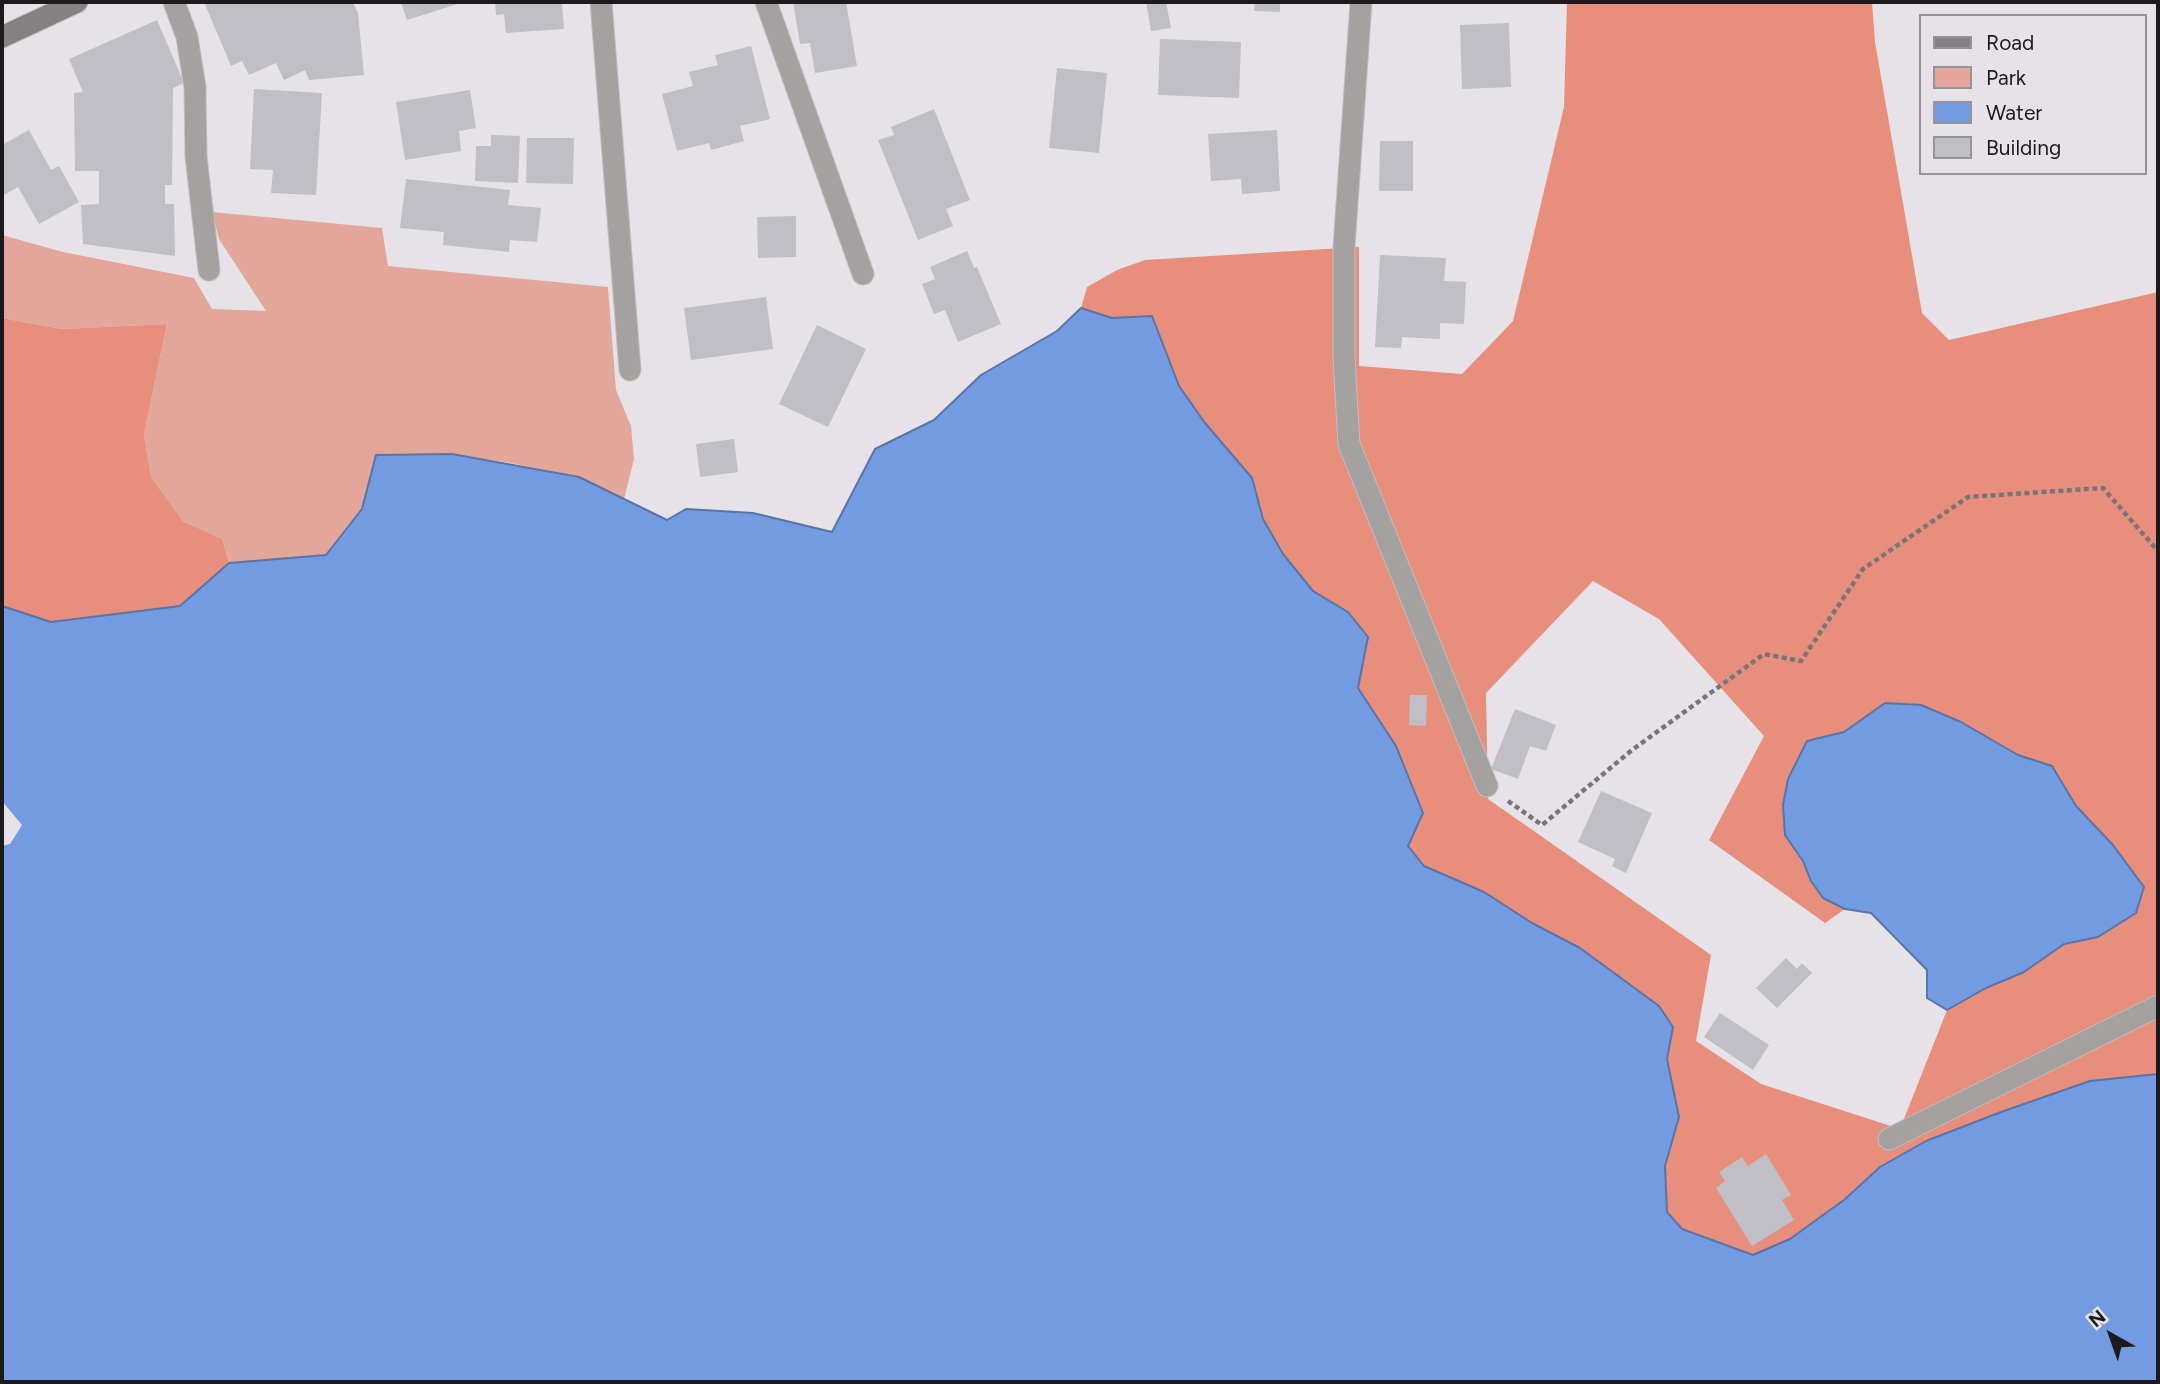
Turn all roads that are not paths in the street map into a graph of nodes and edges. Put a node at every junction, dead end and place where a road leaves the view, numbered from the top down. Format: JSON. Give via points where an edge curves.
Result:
{"nodes":[{"id":1,"x":77,"y":2,"type":"edge"},
{"id":2,"x":174,"y":2,"type":"edge"},
{"id":3,"x":601,"y":2,"type":"edge"},
{"id":4,"x":766,"y":2,"type":"edge"},
{"id":5,"x":1361,"y":2,"type":"edge"},
{"id":6,"x":2,"y":37,"type":"edge"},
{"id":7,"x":209,"y":270,"type":"dead end"},
{"id":8,"x":863,"y":274,"type":"dead end"},
{"id":9,"x":630,"y":370,"type":"dead end"},
{"id":10,"x":1487,"y":786,"type":"road end"},
{"id":11,"x":2158,"y":1006,"type":"edge"},
{"id":12,"x":1889,"y":1139,"type":"dead end"}],
"edges":[{"from":1,"to":6,"type":"main road"},
{"from":2,"to":7,"type":"street","via":[[187,37],[195,87],[196,156]]},
{"from":3,"to":9,"type":"street"},
{"from":4,"to":8,"type":"street"},
{"from":5,"to":10,"type":"street","via":[[1344,247],[1349,444]]},
{"from":11,"to":12,"type":"street"}]}
